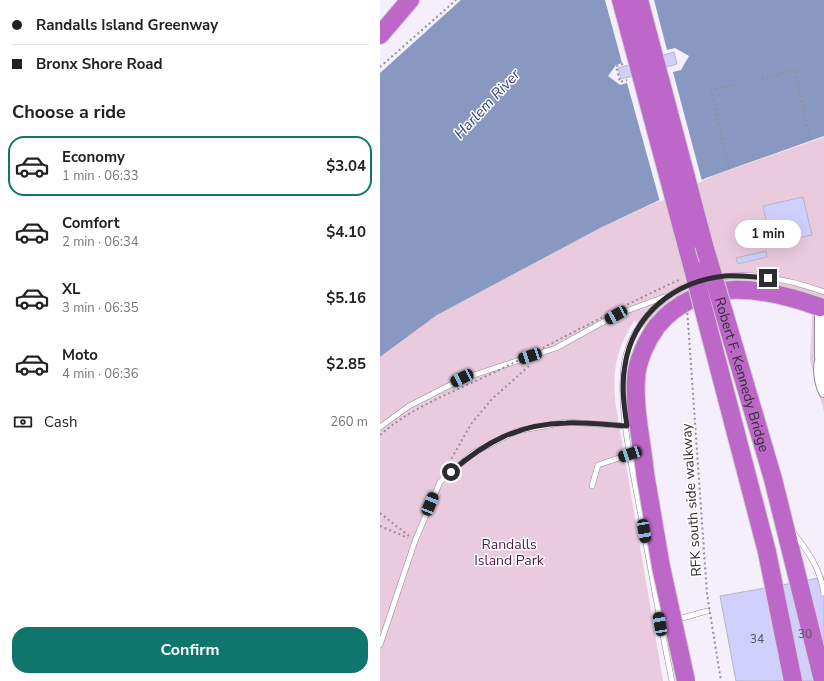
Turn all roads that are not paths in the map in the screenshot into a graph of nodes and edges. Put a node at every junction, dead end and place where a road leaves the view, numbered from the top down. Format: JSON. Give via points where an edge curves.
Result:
{"nodes":[{"id":1,"x":399,"y":0,"type":"edge"},
{"id":2,"x":410,"y":0,"type":"edge"},
{"id":3,"x":621,"y":0,"type":"edge"},
{"id":4,"x":639,"y":0,"type":"edge"},
{"id":5,"x":380,"y":34,"type":"edge"},
{"id":6,"x":669,"y":295,"type":"junction"},
{"id":7,"x":823,"y":303,"type":"edge"},
{"id":8,"x":822,"y":355,"type":"edge"},
{"id":9,"x":824,"y":392,"type":"edge"},
{"id":10,"x":627,"y":426,"type":"junction"},
{"id":11,"x":380,"y":427,"type":"edge"},
{"id":12,"x":630,"y":454,"type":"junction"},
{"id":13,"x":592,"y":486,"type":"dead end"},
{"id":14,"x":784,"y":521,"type":"junction"},
{"id":15,"x":824,"y":593,"type":"edge"},
{"id":16,"x":707,"y":611,"type":"dead end"},
{"id":17,"x":660,"y":624,"type":"junction"},
{"id":18,"x":380,"y":645,"type":"edge"},
{"id":19,"x":672,"y":681,"type":"edge"},
{"id":20,"x":686,"y":681,"type":"edge"},
{"id":21,"x":793,"y":681,"type":"edge"},
{"id":22,"x":823,"y":681,"type":"edge"}],
"edges":[{"from":1,"to":5,"type":"highway"},
{"from":2,"to":5,"type":"highway"},
{"from":3,"to":21,"type":"highway","name":"Robert F. Kennedy Bridge","bridge":true,"via":[[767,552]]},
{"from":4,"to":14,"type":"highway","name":"Robert F. Kennedy Bridge","bridge":true,"via":[[704,245]]},
{"from":6,"to":7,"type":"lane","via":[[692,284],[724,276],[739,276],[782,279]]},
{"from":6,"to":10,"type":"lane","via":[[639,326],[627,353],[623,378]]},
{"from":6,"to":11,"type":"lane","via":[[616,315],[576,338],[544,351],[462,378],[409,406]]},
{"from":7,"to":8,"type":"street"},
{"from":7,"to":20,"type":"highway","bridge":true,"via":[[779,294],[740,290],[721,290],[704,294],[689,300],[663,320],[645,347],[636,379],[645,473],[661,567]]},
{"from":8,"to":9,"type":"street","via":[[819,376]]},
{"from":10,"to":12,"type":"lane"},
{"from":10,"to":18,"type":"lane","via":[[566,422],[516,431],[473,453],[440,482],[415,541]]},
{"from":12,"to":13,"type":"lane","via":[[598,465]]},
{"from":12,"to":17,"type":"lane"},
{"from":14,"to":15,"type":"lane","bridge":true,"via":[[816,565]]},
{"from":14,"to":22,"type":"highway","name":"Robert F. Kennedy Bridge","bridge":true,"via":[[820,655]]},
{"from":16,"to":17,"type":"lane"},
{"from":17,"to":19,"type":"lane"}]}
